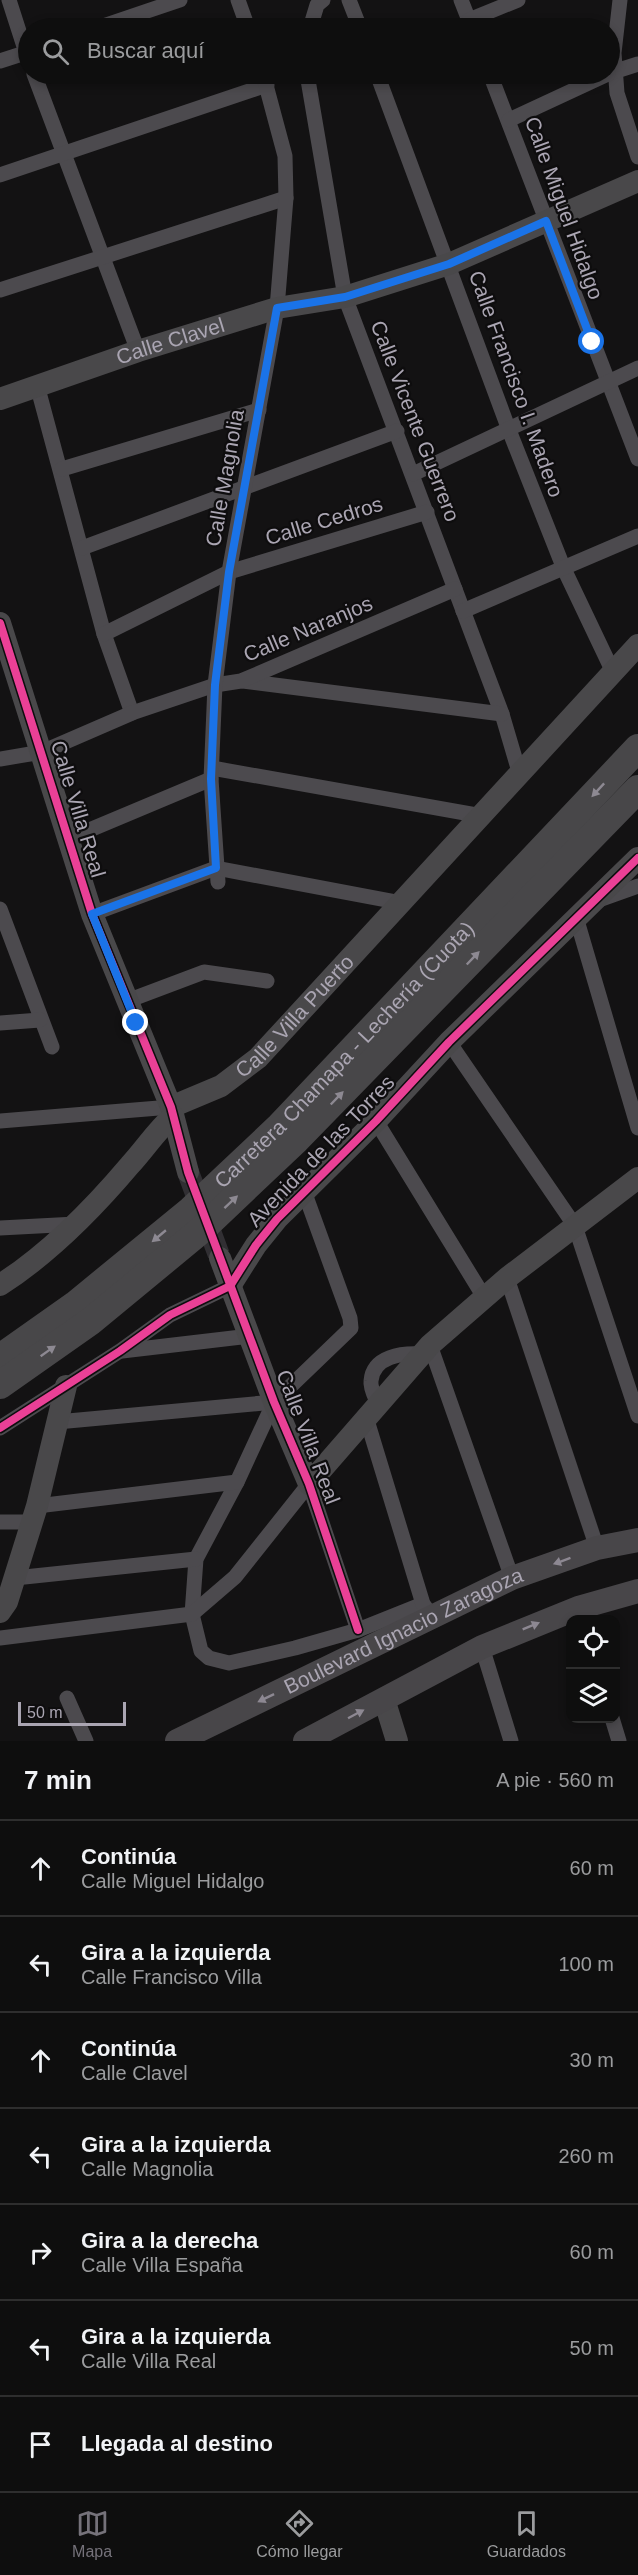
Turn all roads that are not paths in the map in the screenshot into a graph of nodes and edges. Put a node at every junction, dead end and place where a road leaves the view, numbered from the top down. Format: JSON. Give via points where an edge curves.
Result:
{"nodes":[{"id":1,"x":9,"y":0,"type":"edge"},
{"id":2,"x":180,"y":0,"type":"edge"},
{"id":3,"x":238,"y":0,"type":"edge"},
{"id":4,"x":323,"y":0,"type":"edge"},
{"id":5,"x":349,"y":0,"type":"edge"},
{"id":6,"x":461,"y":0,"type":"edge"},
{"id":7,"x":518,"y":0,"type":"edge"},
{"id":8,"x":620,"y":0,"type":"edge"},
{"id":9,"x":127,"y":18,"type":"edge"},
{"id":10,"x":244,"y":18,"type":"edge"},
{"id":11,"x":313,"y":18,"type":"edge"},
{"id":12,"x":356,"y":18,"type":"edge"},
{"id":13,"x":468,"y":18,"type":"edge"},
{"id":14,"x":482,"y":18,"type":"edge"},
{"id":15,"x":618,"y":18,"type":"edge"},
{"id":16,"x":18,"y":26,"type":"edge"},
{"id":17,"x":18,"y":57,"type":"edge"},
{"id":18,"x":0,"y":61,"type":"edge"},
{"id":19,"x":638,"y":64,"type":"edge"},
{"id":20,"x":620,"y":69,"type":"edge"},
{"id":21,"x":38,"y":84,"type":"edge"},
{"id":22,"x":251,"y":84,"type":"edge"},
{"id":23,"x":266,"y":84,"type":"edge"},
{"id":24,"x":309,"y":84,"type":"edge"},
{"id":25,"x":381,"y":84,"type":"edge"},
{"id":26,"x":494,"y":84,"type":"edge"},
{"id":27,"x":586,"y":84,"type":"edge"},
{"id":28,"x":614,"y":84,"type":"edge"},
{"id":29,"x":509,"y":120,"type":"junction"},
{"id":30,"x":65,"y":153,"type":"junction"},
{"id":31,"x":638,"y":157,"type":"edge"},
{"id":32,"x":0,"y":175,"type":"edge"},
{"id":33,"x":638,"y":181,"type":"edge"},
{"id":34,"x":286,"y":198,"type":"junction"},
{"id":35,"x":546,"y":221,"type":"junction"},
{"id":36,"x":103,"y":257,"type":"junction"},
{"id":37,"x":449,"y":264,"type":"junction"},
{"id":38,"x":0,"y":291,"type":"edge"},
{"id":39,"x":345,"y":297,"type":"junction"},
{"id":40,"x":277,"y":308,"type":"junction"},
{"id":41,"x":138,"y":351,"type":"junction"},
{"id":42,"x":638,"y":368,"type":"edge"},
{"id":43,"x":607,"y":383,"type":"junction"},
{"id":44,"x":38,"y":385,"type":"junction"},
{"id":45,"x":0,"y":399,"type":"edge"},
{"id":46,"x":259,"y":410,"type":"junction"},
{"id":47,"x":509,"y":430,"type":"junction"},
{"id":48,"x":397,"y":431,"type":"junction"},
{"id":49,"x":638,"y":459,"type":"edge"},
{"id":50,"x":62,"y":469,"type":"junction"},
{"id":51,"x":413,"y":474,"type":"junction"},
{"id":52,"x":245,"y":487,"type":"junction"},
{"id":53,"x":427,"y":512,"type":"junction"},
{"id":54,"x":638,"y":536,"type":"edge"},
{"id":55,"x":82,"y":548,"type":"junction"},
{"id":56,"x":564,"y":569,"type":"junction"},
{"id":57,"x":229,"y":572,"type":"junction"},
{"id":58,"x":455,"y":589,"type":"junction"},
{"id":59,"x":463,"y":611,"type":"junction"},
{"id":60,"x":0,"y":624,"type":"edge"},
{"id":61,"x":104,"y":634,"type":"junction"},
{"id":62,"x":638,"y":645,"type":"edge"},
{"id":63,"x":613,"y":672,"type":"junction"},
{"id":64,"x":241,"y":681,"type":"junction"},
{"id":65,"x":215,"y":685,"type":"junction"},
{"id":66,"x":132,"y":713,"type":"junction"},
{"id":67,"x":502,"y":714,"type":"junction"},
{"id":68,"x":638,"y":748,"type":"edge"},
{"id":69,"x":42,"y":752,"type":"junction"},
{"id":70,"x":0,"y":759,"type":"edge"},
{"id":71,"x":211,"y":774,"type":"junction"},
{"id":72,"x":520,"y":775,"type":"junction"},
{"id":73,"x":638,"y":789,"type":"edge"},
{"id":74,"x":482,"y":816,"type":"junction"},
{"id":75,"x":68,"y":839,"type":"junction"},
{"id":76,"x":638,"y":858,"type":"edge"},
{"id":77,"x":217,"y":875,"type":"junction"},
{"id":78,"x":638,"y":886,"type":"edge"},
{"id":79,"x":402,"y":903,"type":"junction"},
{"id":80,"x":0,"y":909,"type":"edge"},
{"id":81,"x":584,"y":910,"type":"junction"},
{"id":82,"x":92,"y":914,"type":"junction"},
{"id":83,"x":4,"y":929,"type":"edge"},
{"id":84,"x":267,"y":981,"type":"dead end"},
{"id":85,"x":127,"y":1001,"type":"junction"},
{"id":86,"x":40,"y":1020,"type":"junction"},
{"id":87,"x":0,"y":1023,"type":"edge"},
{"id":88,"x":449,"y":1042,"type":"junction"},
{"id":89,"x":52,"y":1047,"type":"dead end"},
{"id":90,"x":172,"y":1112,"type":"junction"},
{"id":91,"x":0,"y":1121,"type":"edge"},
{"id":92,"x":376,"y":1121,"type":"junction"},
{"id":93,"x":638,"y":1128,"type":"edge"},
{"id":94,"x":188,"y":1172,"type":"tunnel mouth"},
{"id":95,"x":638,"y":1178,"type":"edge"},
{"id":96,"x":304,"y":1191,"type":"junction"},
{"id":97,"x":76,"y":1224,"type":"junction"},
{"id":98,"x":575,"y":1226,"type":"junction"},
{"id":99,"x":0,"y":1228,"type":"edge"},
{"id":100,"x":220,"y":1258,"type":"tunnel mouth"},
{"id":101,"x":507,"y":1278,"type":"junction"},
{"id":102,"x":0,"y":1285,"type":"edge"},
{"id":103,"x":230,"y":1286,"type":"junction"},
{"id":104,"x":484,"y":1297,"type":"junction"},
{"id":105,"x":250,"y":1336,"type":"junction"},
{"id":106,"x":425,"y":1349,"type":"junction"},
{"id":107,"x":120,"y":1351,"type":"junction"},
{"id":108,"x":0,"y":1358,"type":"edge"},
{"id":109,"x":0,"y":1385,"type":"edge"},
{"id":110,"x":66,"y":1386,"type":"junction"},
{"id":111,"x":274,"y":1402,"type":"junction"},
{"id":112,"x":372,"y":1411,"type":"junction"},
{"id":113,"x":638,"y":1416,"type":"edge"},
{"id":114,"x":57,"y":1422,"type":"junction"},
{"id":115,"x":0,"y":1428,"type":"edge"},
{"id":116,"x":237,"y":1482,"type":"junction"},
{"id":117,"x":309,"y":1484,"type":"junction"},
{"id":118,"x":34,"y":1514,"type":"junction"},
{"id":119,"x":1,"y":1522,"type":"edge"},
{"id":120,"x":638,"y":1540,"type":"edge"},
{"id":121,"x":597,"y":1548,"type":"junction"},
{"id":122,"x":196,"y":1559,"type":"junction"},
{"id":123,"x":15,"y":1578,"type":"junction"},
{"id":124,"x":512,"y":1578,"type":"junction"},
{"id":125,"x":638,"y":1592,"type":"edge"},
{"id":126,"x":428,"y":1610,"type":"junction"},
{"id":127,"x":0,"y":1612,"type":"edge"},
{"id":128,"x":192,"y":1614,"type":"junction"},
{"id":129,"x":580,"y":1614,"type":"edge"},
{"id":130,"x":358,"y":1630,"type":"junction"},
{"id":131,"x":0,"y":1638,"type":"edge"},
{"id":132,"x":482,"y":1647,"type":"junction"},
{"id":133,"x":67,"y":1698,"type":"dead end"},
{"id":134,"x":384,"y":1699,"type":"junction"},
{"id":135,"x":613,"y":1723,"type":"edge"},
{"id":136,"x":86,"y":1741,"type":"edge"},
{"id":137,"x":177,"y":1741,"type":"edge"},
{"id":138,"x":305,"y":1741,"type":"edge"},
{"id":139,"x":397,"y":1741,"type":"edge"},
{"id":140,"x":511,"y":1741,"type":"edge"},
{"id":141,"x":619,"y":1741,"type":"edge"}],
"edges":[{"from":1,"to":16,"type":"street"},
{"from":2,"to":9,"type":"street"},
{"from":3,"to":10,"type":"street"},
{"from":4,"to":11,"type":"street"},
{"from":5,"to":12,"type":"street"},
{"from":6,"to":13,"type":"street"},
{"from":7,"to":14,"type":"street"},
{"from":8,"to":15,"type":"street"},
{"from":17,"to":18,"type":"street"},
{"from":19,"to":20,"type":"street"},
{"from":21,"to":30,"type":"street"},
{"from":22,"to":30,"type":"street"},
{"from":23,"to":34,"type":"street","name":"Calle Magnolia","via":[[285,156]]},
{"from":24,"to":39,"type":"street","name":"Calle Vicente Guerrero"},
{"from":25,"to":37,"type":"street","name":"Calle Francisco I. Madero"},
{"from":26,"to":29,"type":"street","name":"Calle Miguel Hidalgo"},
{"from":27,"to":29,"type":"street"},
{"from":28,"to":31,"type":"street"},
{"from":29,"to":35,"type":"street","name":"Calle Miguel Hidalgo"},
{"from":30,"to":32,"type":"street"},
{"from":30,"to":36,"type":"street"},
{"from":33,"to":35,"type":"street","name":"Calle Clavel"},
{"from":34,"to":36,"type":"street"},
{"from":34,"to":40,"type":"street","name":"Calle Magnolia"},
{"from":35,"to":37,"type":"street","name":"Calle Clavel"},
{"from":35,"to":43,"type":"street","name":"Calle Miguel Hidalgo"},
{"from":36,"to":38,"type":"street"},
{"from":36,"to":41,"type":"street"},
{"from":37,"to":39,"type":"street","name":"Calle Clavel"},
{"from":37,"to":47,"type":"street","name":"Calle Francisco I. Madero"},
{"from":39,"to":40,"type":"street","name":"Calle Clavel"},
{"from":39,"to":48,"type":"street","name":"Calle Vicente Guerrero"},
{"from":40,"to":41,"type":"street","name":"Calle Clavel"},
{"from":40,"to":46,"type":"street","name":"Calle Magnolia"},
{"from":41,"to":44,"type":"street","name":"Calle Clavel"},
{"from":42,"to":43,"type":"street"},
{"from":43,"to":47,"type":"street"},
{"from":43,"to":49,"type":"street","name":"Calle Miguel Hidalgo"},
{"from":44,"to":45,"type":"street","name":"Calle Clavel"},
{"from":44,"to":50,"type":"street"},
{"from":46,"to":50,"type":"street"},
{"from":46,"to":52,"type":"street","name":"Calle Magnolia"},
{"from":47,"to":51,"type":"street"},
{"from":47,"to":56,"type":"street","name":"Calle Francisco I. Madero"},
{"from":48,"to":51,"type":"street","name":"Calle Vicente Guerrero"},
{"from":48,"to":52,"type":"street"},
{"from":50,"to":55,"type":"street"},
{"from":51,"to":53,"type":"street","name":"Calle Vicente Guerrero"},
{"from":52,"to":55,"type":"street"},
{"from":52,"to":57,"type":"street","name":"Calle Magnolia"},
{"from":53,"to":57,"type":"street","name":"Calle Cedros"},
{"from":53,"to":58,"type":"street","name":"Calle Vicente Guerrero"},
{"from":54,"to":56,"type":"street"},
{"from":55,"to":61,"type":"street"},
{"from":56,"to":59,"type":"street"},
{"from":56,"to":63,"type":"street","name":"Calle Francisco I. Madero"},
{"from":57,"to":61,"type":"street","name":"Calle Cedros"},
{"from":57,"to":65,"type":"street","name":"Calle Magnolia"},
{"from":58,"to":59,"type":"street","name":"Calle Vicente Guerrero"},
{"from":58,"to":64,"type":"street","name":"Calle Naranjos"},
{"from":59,"to":67,"type":"street","name":"Calle Vicente Guerrero"},
{"from":60,"to":69,"type":"street","name":"Calle Villa Real"},
{"from":61,"to":66,"type":"street"},
{"from":62,"to":63,"type":"street"},
{"from":63,"to":72,"type":"street","name":"Calle Villa Puerto"},
{"from":64,"to":65,"type":"street","name":"Calle Naranjos"},
{"from":64,"to":67,"type":"street"},
{"from":65,"to":66,"type":"street","name":"Calle Naranjos"},
{"from":65,"to":71,"type":"street","name":"Calle Magnolia"},
{"from":66,"to":69,"type":"street","name":"Calle Naranjos"},
{"from":67,"to":72,"type":"street","name":"Calle Vicente Guerrero"},
{"from":68,"to":108,"type":"highway","name":"Carretera Chamapa - Lechería (Cuota)","one_way":true,"via":[[280,1126],[191,1210],[75,1305]]},
{"from":69,"to":70,"type":"street","name":"Calle Naranjos"},
{"from":69,"to":75,"type":"street","name":"Calle Villa Real"},
{"from":71,"to":74,"type":"street"},
{"from":71,"to":75,"type":"street"},
{"from":71,"to":77,"type":"street","name":"Calle Magnolia"},
{"from":72,"to":74,"type":"street","name":"Calle Villa Puerto"},
{"from":109,"to":73,"type":"highway","name":"Carretera Chamapa - Lechería (Cuota)","one_way":true,"via":[[91,1321],[200,1231],[296,1140]]},
{"from":74,"to":79,"type":"street","name":"Calle Villa Puerto"},
{"from":75,"to":82,"type":"street","name":"Calle Villa Real"},
{"from":76,"to":81,"type":"street","name":"Avenida de las Torres"},
{"from":77,"to":79,"type":"street"},
{"from":77,"to":82,"type":"street"},
{"from":78,"to":81,"type":"street"},
{"from":79,"to":90,"type":"street","name":"Calle Villa Puerto","via":[[258,1058],[221,1086]]},
{"from":80,"to":83,"type":"street"},
{"from":81,"to":88,"type":"street","name":"Avenida de las Torres"},
{"from":81,"to":93,"type":"street"},
{"from":82,"to":85,"type":"street","name":"Calle Villa Real"},
{"from":83,"to":86,"type":"street"},
{"from":84,"to":85,"type":"street","name":"Calle Villa Puerto","via":[[204,972]]},
{"from":85,"to":90,"type":"street","name":"Calle Villa Real"},
{"from":86,"to":87,"type":"street"},
{"from":86,"to":89,"type":"street"},
{"from":88,"to":92,"type":"street","name":"Avenida de las Torres"},
{"from":88,"to":98,"type":"street"},
{"from":90,"to":91,"type":"street"},
{"from":90,"to":94,"type":"street","name":"Calle Villa Real"},
{"from":90,"to":97,"type":"street","via":[[131,1165]]},
{"from":92,"to":96,"type":"street","name":"Avenida de las Torres"},
{"from":92,"to":104,"type":"street"},
{"from":95,"to":98,"type":"street"},
{"from":96,"to":103,"type":"street","name":"Avenida de las Torres","via":[[256,1245]]},
{"from":96,"to":111,"type":"street","via":[[351,1328]]},
{"from":97,"to":99,"type":"street"},
{"from":97,"to":102,"type":"street"},
{"from":98,"to":101,"type":"street"},
{"from":98,"to":113,"type":"street"},
{"from":100,"to":103,"type":"street","name":"Calle Villa Real"},
{"from":101,"to":104,"type":"street"},
{"from":101,"to":121,"type":"street"},
{"from":103,"to":105,"type":"street","name":"Calle Villa Real"},
{"from":103,"to":107,"type":"street","via":[[170,1315]]},
{"from":104,"to":106,"type":"street"},
{"from":105,"to":107,"type":"street"},
{"from":105,"to":111,"type":"street","name":"Calle Villa Real"},
{"from":106,"to":112,"type":"street"},
{"from":106,"to":124,"type":"street"},
{"from":107,"to":110,"type":"street"},
{"from":110,"to":114,"type":"street"},
{"from":110,"to":115,"type":"street"},
{"from":111,"to":114,"type":"street"},
{"from":111,"to":116,"type":"street"},
{"from":111,"to":117,"type":"street","name":"Calle Villa Real"},
{"from":112,"to":117,"type":"street"},
{"from":112,"to":126,"type":"street"},
{"from":114,"to":118,"type":"street"},
{"from":116,"to":118,"type":"street"},
{"from":116,"to":122,"type":"street"},
{"from":117,"to":128,"type":"street","via":[[235,1577]]},
{"from":117,"to":130,"type":"street","name":"Calle Villa Real"},
{"from":118,"to":119,"type":"street"},
{"from":118,"to":123,"type":"street"},
{"from":120,"to":121,"type":"main road","name":"Boulevard Ignacio Zaragoza"},
{"from":121,"to":124,"type":"main road","name":"Boulevard Ignacio Zaragoza","one_way":true},
{"from":122,"to":123,"type":"street"},
{"from":122,"to":128,"type":"street"},
{"from":123,"to":127,"type":"street"},
{"from":124,"to":126,"type":"main road","name":"Boulevard Ignacio Zaragoza"},
{"from":125,"to":129,"type":"main road"},
{"from":126,"to":130,"type":"street"},
{"from":126,"to":137,"type":"main road","name":"Boulevard Ignacio Zaragoza","one_way":true},
{"from":128,"to":130,"type":"street","via":[[201,1651],[209,1658],[229,1663]]},
{"from":128,"to":131,"type":"street"},
{"from":132,"to":129,"type":"main road","one_way":true},
{"from":132,"to":134,"type":"main road"},
{"from":132,"to":140,"type":"street"},
{"from":133,"to":136,"type":"street"},
{"from":138,"to":134,"type":"main road","one_way":true},
{"from":134,"to":139,"type":"street"},
{"from":135,"to":141,"type":"street"}]}
